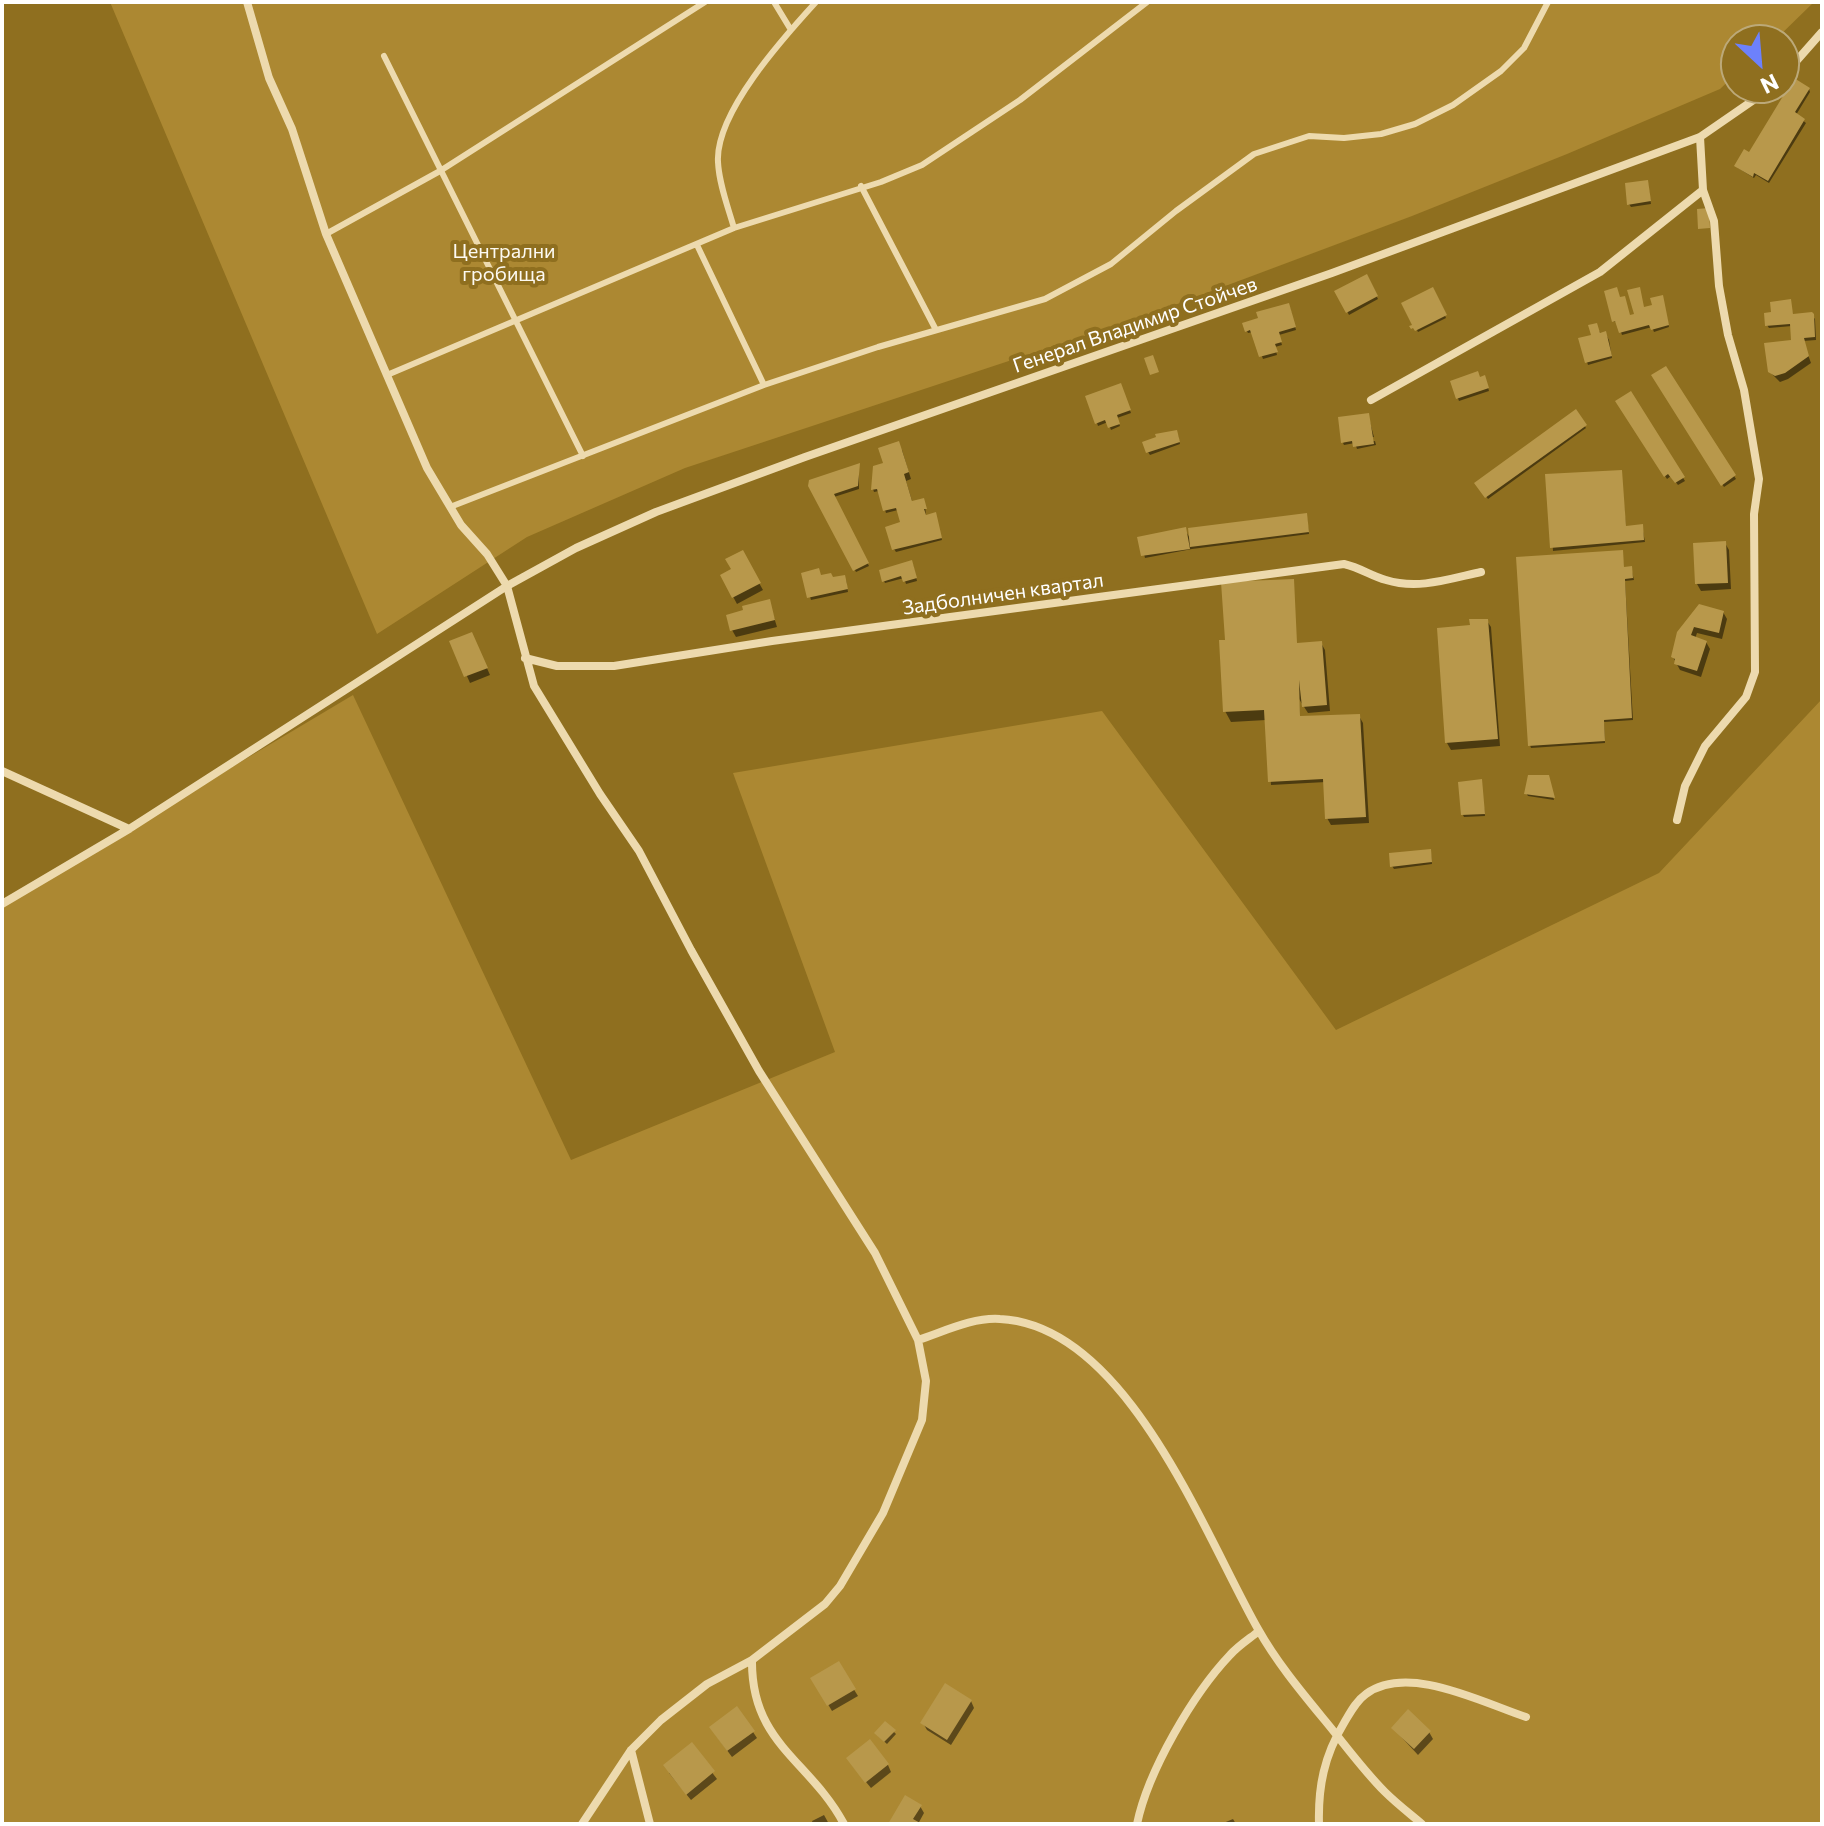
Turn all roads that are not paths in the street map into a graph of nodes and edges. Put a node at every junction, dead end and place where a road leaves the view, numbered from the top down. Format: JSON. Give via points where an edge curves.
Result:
{"nodes":[{"id":1,"x":247,"y":2,"type":"edge"},
{"id":2,"x":705,"y":2,"type":"edge"},
{"id":3,"x":774,"y":2,"type":"edge"},
{"id":4,"x":816,"y":2,"type":"edge"},
{"id":5,"x":1147,"y":2,"type":"edge"},
{"id":6,"x":1548,"y":2,"type":"edge"},
{"id":7,"x":791,"y":30,"type":"junction"},
{"id":8,"x":1822,"y":32,"type":"edge"},
{"id":9,"x":384,"y":56,"type":"dead end"},
{"id":10,"x":1800,"y":57,"type":"edge"},
{"id":11,"x":1748,"y":104,"type":"edge"},
{"id":12,"x":1700,"y":137,"type":"junction"},
{"id":13,"x":440,"y":171,"type":"junction"},
{"id":14,"x":861,"y":186,"type":"junction"},
{"id":15,"x":1703,"y":190,"type":"junction"},
{"id":16,"x":734,"y":228,"type":"junction"},
{"id":17,"x":326,"y":234,"type":"junction"},
{"id":18,"x":697,"y":245,"type":"junction"},
{"id":19,"x":517,"y":319,"type":"junction"},
{"id":20,"x":936,"y":330,"type":"junction"},
{"id":21,"x":387,"y":375,"type":"junction"},
{"id":22,"x":764,"y":385,"type":"junction"},
{"id":23,"x":1371,"y":400,"type":"dead end"},
{"id":24,"x":583,"y":456,"type":"junction"},
{"id":25,"x":450,"y":507,"type":"junction"},
{"id":26,"x":1481,"y":572,"type":"dead end"},
{"id":27,"x":507,"y":586,"type":"junction"},
{"id":28,"x":525,"y":658,"type":"junction"},
{"id":29,"x":2,"y":771,"type":"edge"},
{"id":30,"x":1677,"y":820,"type":"dead end"},
{"id":31,"x":129,"y":829,"type":"junction"},
{"id":32,"x":2,"y":904,"type":"edge"},
{"id":33,"x":918,"y":1340,"type":"junction"},
{"id":34,"x":1259,"y":1631,"type":"junction"},
{"id":35,"x":752,"y":1660,"type":"junction"},
{"id":36,"x":1526,"y":1717,"type":"dead end"},
{"id":37,"x":1337,"y":1735,"type":"junction"},
{"id":38,"x":631,"y":1750,"type":"junction"},
{"id":39,"x":582,"y":1823,"type":"edge"},
{"id":40,"x":650,"y":1824,"type":"edge"},
{"id":41,"x":844,"y":1824,"type":"edge"},
{"id":42,"x":1137,"y":1824,"type":"edge"},
{"id":43,"x":1319,"y":1824,"type":"edge"},
{"id":44,"x":1422,"y":1824,"type":"edge"}],
"edges":[{"from":1,"to":17,"type":"street"},
{"from":2,"to":13,"type":"lane"},
{"from":3,"to":7,"type":"lane"},
{"from":4,"to":7,"type":"lane"},
{"from":5,"to":14,"type":"lane","via":[[1020,100],[922,165]]},
{"from":6,"to":20,"type":"lane","via":[[1524,48],[1453,105],[1381,134],[1309,136],[1254,154],[1111,264],[1045,299]]},
{"from":7,"to":16,"type":"lane","via":[[735,105],[720,139],[721,183]]},
{"from":8,"to":10,"type":"street"},
{"from":9,"to":13,"type":"lane"},
{"from":11,"to":12,"type":"street","name":"Генерал Владимир Стойчев"},
{"from":12,"to":15,"type":"street"},
{"from":12,"to":27,"type":"street","name":"Генерал Владимир Стойчев","via":[[656,512]]},
{"from":13,"to":17,"type":"lane"},
{"from":13,"to":19,"type":"lane"},
{"from":14,"to":16,"type":"lane"},
{"from":14,"to":20,"type":"lane"},
{"from":15,"to":23,"type":"street","via":[[1600,272]]},
{"from":15,"to":30,"type":"street","via":[[1714,221],[1719,286],[1759,479],[1754,514],[1755,672],[1746,697],[1705,746],[1685,786]]},
{"from":16,"to":18,"type":"lane"},
{"from":17,"to":21,"type":"street"},
{"from":18,"to":19,"type":"lane"},
{"from":18,"to":22,"type":"lane"},
{"from":19,"to":21,"type":"lane"},
{"from":19,"to":24,"type":"lane"},
{"from":20,"to":22,"type":"lane"},
{"from":21,"to":25,"type":"street"},
{"from":22,"to":24,"type":"lane"},
{"from":24,"to":25,"type":"lane"},
{"from":25,"to":27,"type":"street"},
{"from":26,"to":28,"type":"street","name":"Задболничен квартал","via":[[1412,586],[1344,564],[614,666],[557,666]]},
{"from":27,"to":28,"type":"street"},
{"from":27,"to":31,"type":"street","name":"Генерал Владимир Стойчев"},
{"from":28,"to":33,"type":"street","via":[[534,686],[639,851],[759,1071],[875,1253]]},
{"from":29,"to":31,"type":"street"},
{"from":31,"to":32,"type":"street","name":"Генерал Владимир Стойчев"},
{"from":33,"to":34,"type":"street","via":[[997,1318],[1028,1323],[1065,1341],[1099,1367],[1163,1453]]},
{"from":33,"to":35,"type":"street","via":[[926,1381],[922,1420],[883,1513],[825,1604]]},
{"from":34,"to":37,"type":"street"},
{"from":34,"to":42,"type":"street","via":[[1230,1654],[1193,1703],[1142,1798]]},
{"from":35,"to":38,"type":"street","via":[[707,1684]]},
{"from":35,"to":41,"type":"street","via":[[757,1705],[769,1730],[828,1797]]},
{"from":36,"to":37,"type":"street","via":[[1427,1684],[1400,1682],[1364,1695]]},
{"from":37,"to":43,"type":"street","via":[[1322,1771]]},
{"from":37,"to":44,"type":"street","via":[[1384,1791]]},
{"from":38,"to":39,"type":"street"},
{"from":38,"to":40,"type":"street"}]}
